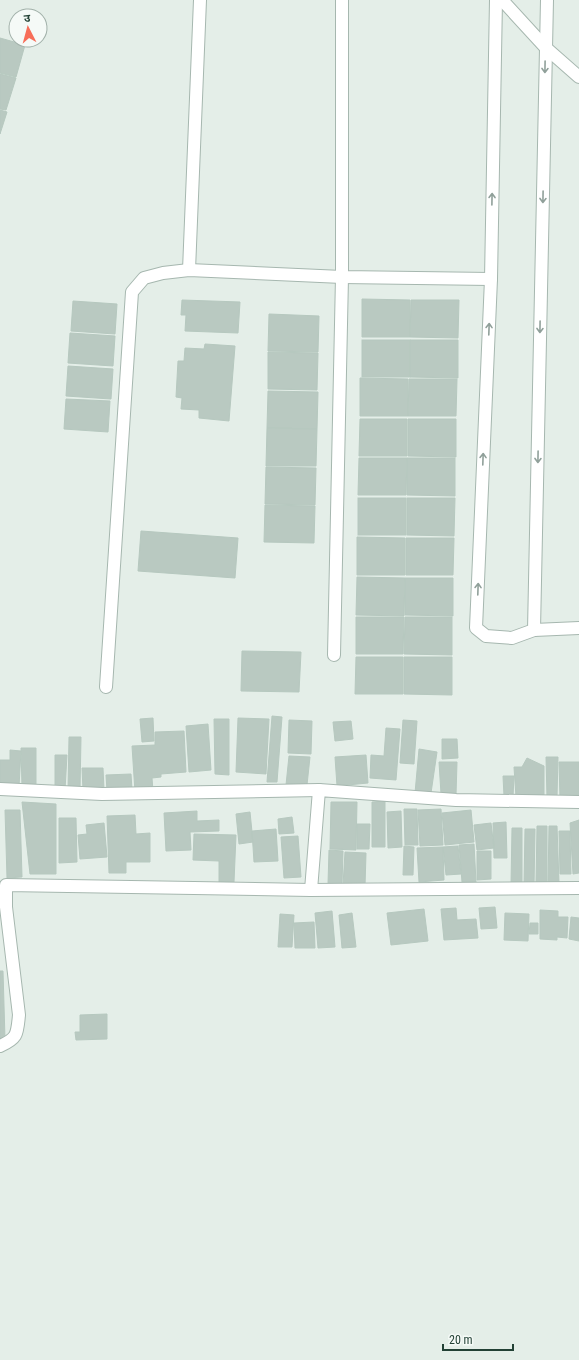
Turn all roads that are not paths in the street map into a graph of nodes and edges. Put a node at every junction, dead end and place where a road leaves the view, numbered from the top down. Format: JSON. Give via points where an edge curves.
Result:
{"nodes":[{"id":1,"x":200,"y":0,"type":"edge"},
{"id":2,"x":342,"y":0,"type":"edge"},
{"id":3,"x":496,"y":0,"type":"edge"},
{"id":4,"x":502,"y":0,"type":"edge"},
{"id":5,"x":547,"y":0,"type":"edge"},
{"id":6,"x":546,"y":48,"type":"junction"},
{"id":7,"x":579,"y":77,"type":"edge"},
{"id":8,"x":189,"y":270,"type":"junction"},
{"id":9,"x":342,"y":277,"type":"junction"},
{"id":10,"x":491,"y":279,"type":"junction"},
{"id":11,"x":579,"y":628,"type":"edge"},
{"id":12,"x":534,"y":630,"type":"junction"},
{"id":13,"x":334,"y":655,"type":"dead end"},
{"id":14,"x":106,"y":687,"type":"dead end"},
{"id":15,"x":0,"y":789,"type":"edge"},
{"id":16,"x":319,"y":790,"type":"junction"},
{"id":17,"x":579,"y":802,"type":"edge"},
{"id":18,"x":3,"y":885,"type":"edge"},
{"id":19,"x":579,"y":888,"type":"edge"},
{"id":20,"x":311,"y":890,"type":"junction"},
{"id":21,"x":0,"y":1046,"type":"edge"}],
"edges":[{"from":1,"to":8,"type":"street"},
{"from":2,"to":9,"type":"street"},
{"from":10,"to":3,"type":"street","one_way":true},
{"from":4,"to":6,"type":"street"},
{"from":5,"to":6,"type":"street"},
{"from":6,"to":7,"type":"street"},
{"from":6,"to":12,"type":"street","one_way":true},
{"from":8,"to":9,"type":"street"},
{"from":8,"to":14,"type":"street","via":[[144,278],[132,292]]},
{"from":9,"to":10,"type":"street"},
{"from":9,"to":13,"type":"street"},
{"from":12,"to":10,"type":"street","one_way":true,"via":[[512,638],[486,636],[476,628]]},
{"from":11,"to":12,"type":"street"},
{"from":15,"to":16,"type":"street","via":[[102,794]]},
{"from":16,"to":17,"type":"street","via":[[456,800]]},
{"from":16,"to":20,"type":"street"},
{"from":18,"to":20,"type":"street"},
{"from":18,"to":21,"type":"street","via":[[19,1015],[17,1031],[12,1040]]},
{"from":19,"to":20,"type":"street"}]}
